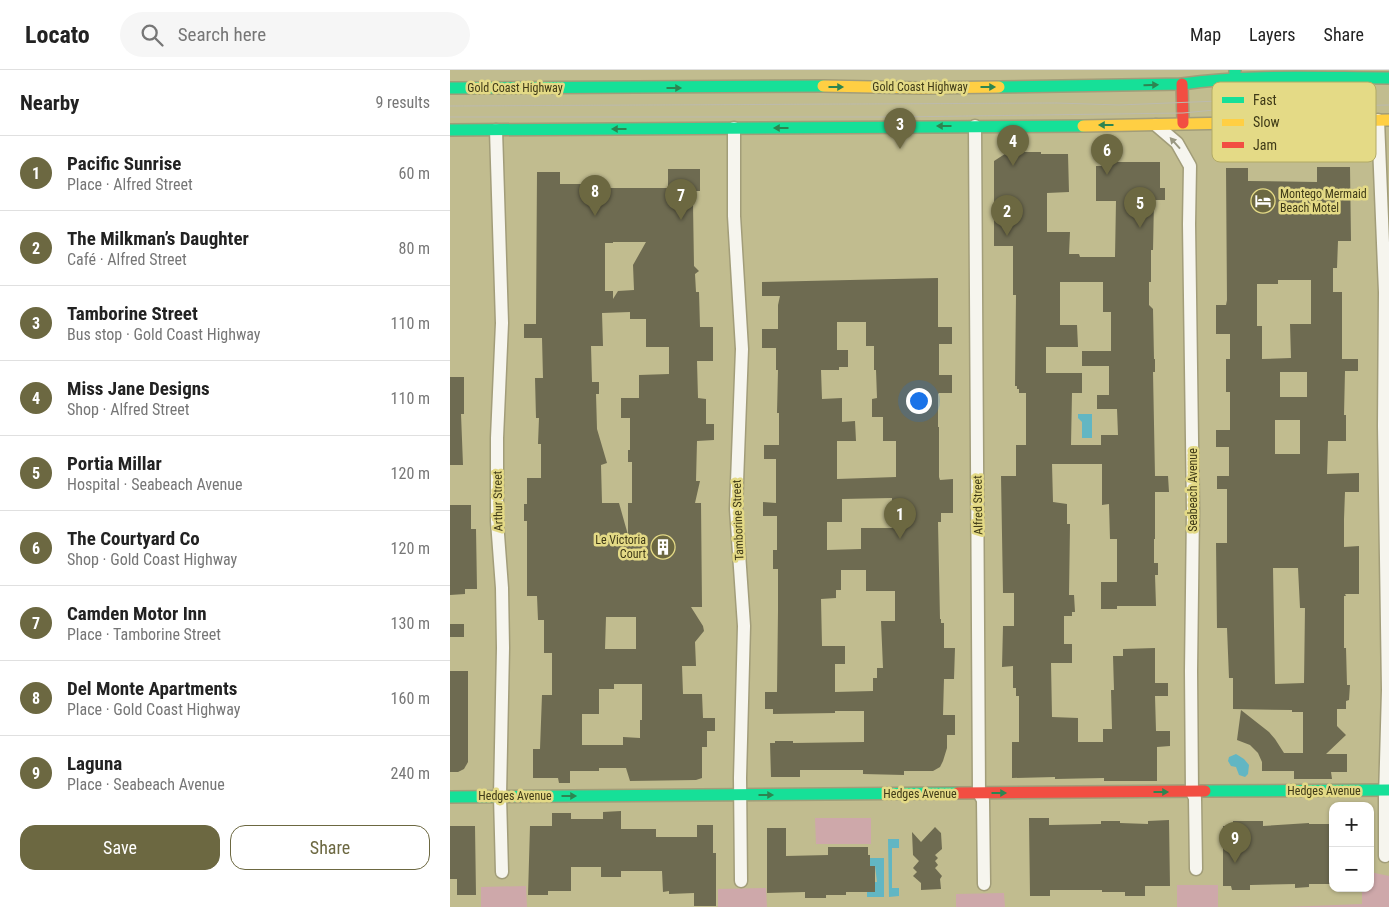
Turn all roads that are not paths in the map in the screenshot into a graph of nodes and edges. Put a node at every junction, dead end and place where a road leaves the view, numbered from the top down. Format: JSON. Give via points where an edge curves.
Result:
{"nodes":[{"id":1,"x":1235,"y":75,"type":"edge"},
{"id":2,"x":1389,"y":78,"type":"edge"},
{"id":3,"x":1182,"y":84,"type":"junction"},
{"id":4,"x":450,"y":88,"type":"edge"},
{"id":5,"x":1383,"y":120,"type":"edge"},
{"id":6,"x":1212,"y":122,"type":"edge"},
{"id":7,"x":1183,"y":123,"type":"junction"},
{"id":8,"x":1155,"y":125,"type":"junction"},
{"id":9,"x":976,"y":126,"type":"junction"},
{"id":10,"x":734,"y":128,"type":"junction"},
{"id":11,"x":450,"y":130,"type":"edge"},
{"id":12,"x":496,"y":130,"type":"junction"},
{"id":13,"x":1388,"y":790,"type":"edge"},
{"id":14,"x":1192,"y":792,"type":"junction"},
{"id":15,"x":979,"y":794,"type":"junction"},
{"id":16,"x":740,"y":795,"type":"junction"},
{"id":17,"x":500,"y":796,"type":"junction"},
{"id":18,"x":450,"y":797,"type":"edge"},
{"id":19,"x":1385,"y":856,"type":"dead end"},
{"id":20,"x":1196,"y":869,"type":"dead end"},
{"id":21,"x":502,"y":872,"type":"dead end"},
{"id":22,"x":741,"y":881,"type":"dead end"},
{"id":23,"x":984,"y":884,"type":"dead end"}],
"edges":[{"from":1,"to":2,"type":"main road","name":"Gold Coast Highway"},
{"from":1,"to":3,"type":"main road","name":"Gold Coast Highway"},
{"from":4,"to":3,"type":"main road","name":"Gold Coast Highway","one_way":true,"via":[[922,88]]},
{"from":3,"to":7,"type":"main road"},
{"from":5,"to":13,"type":"street"},
{"from":6,"to":7,"type":"main road"},
{"from":7,"to":8,"type":"main road"},
{"from":8,"to":9,"type":"main road","one_way":true},
{"from":14,"to":8,"type":"street","name":"Seabeach Avenue","one_way":true,"via":[[1190,166],[1178,143]]},
{"from":9,"to":10,"type":"main road","one_way":true},
{"from":9,"to":15,"type":"street","name":"Alfred Street"},
{"from":10,"to":12,"type":"main road","one_way":true},
{"from":10,"to":16,"type":"street","name":"Tamborine Street","via":[[735,249],[742,349],[736,500],[744,626]]},
{"from":11,"to":12,"type":"main road"},
{"from":12,"to":17,"type":"street","name":"Arthur Street","via":[[502,323],[496,438],[503,648]]},
{"from":13,"to":14,"type":"main road","name":"Hedges Avenue"},
{"from":13,"to":19,"type":"street","via":[[1385,798]]},
{"from":15,"to":14,"type":"main road","name":"Hedges Avenue","one_way":true},
{"from":14,"to":20,"type":"street","name":"Seabeach Avenue","via":[[1195,798]]},
{"from":16,"to":15,"type":"main road","name":"Hedges Avenue","one_way":true},
{"from":15,"to":23,"type":"street","name":"Alfred Street","via":[[983,800]]},
{"from":17,"to":16,"type":"main road","name":"Hedges Avenue","one_way":true},
{"from":16,"to":22,"type":"street","name":"Tamborine Street"},
{"from":17,"to":18,"type":"main road","name":"Hedges Avenue"},
{"from":17,"to":21,"type":"street","name":"Arthur Street"}]}
